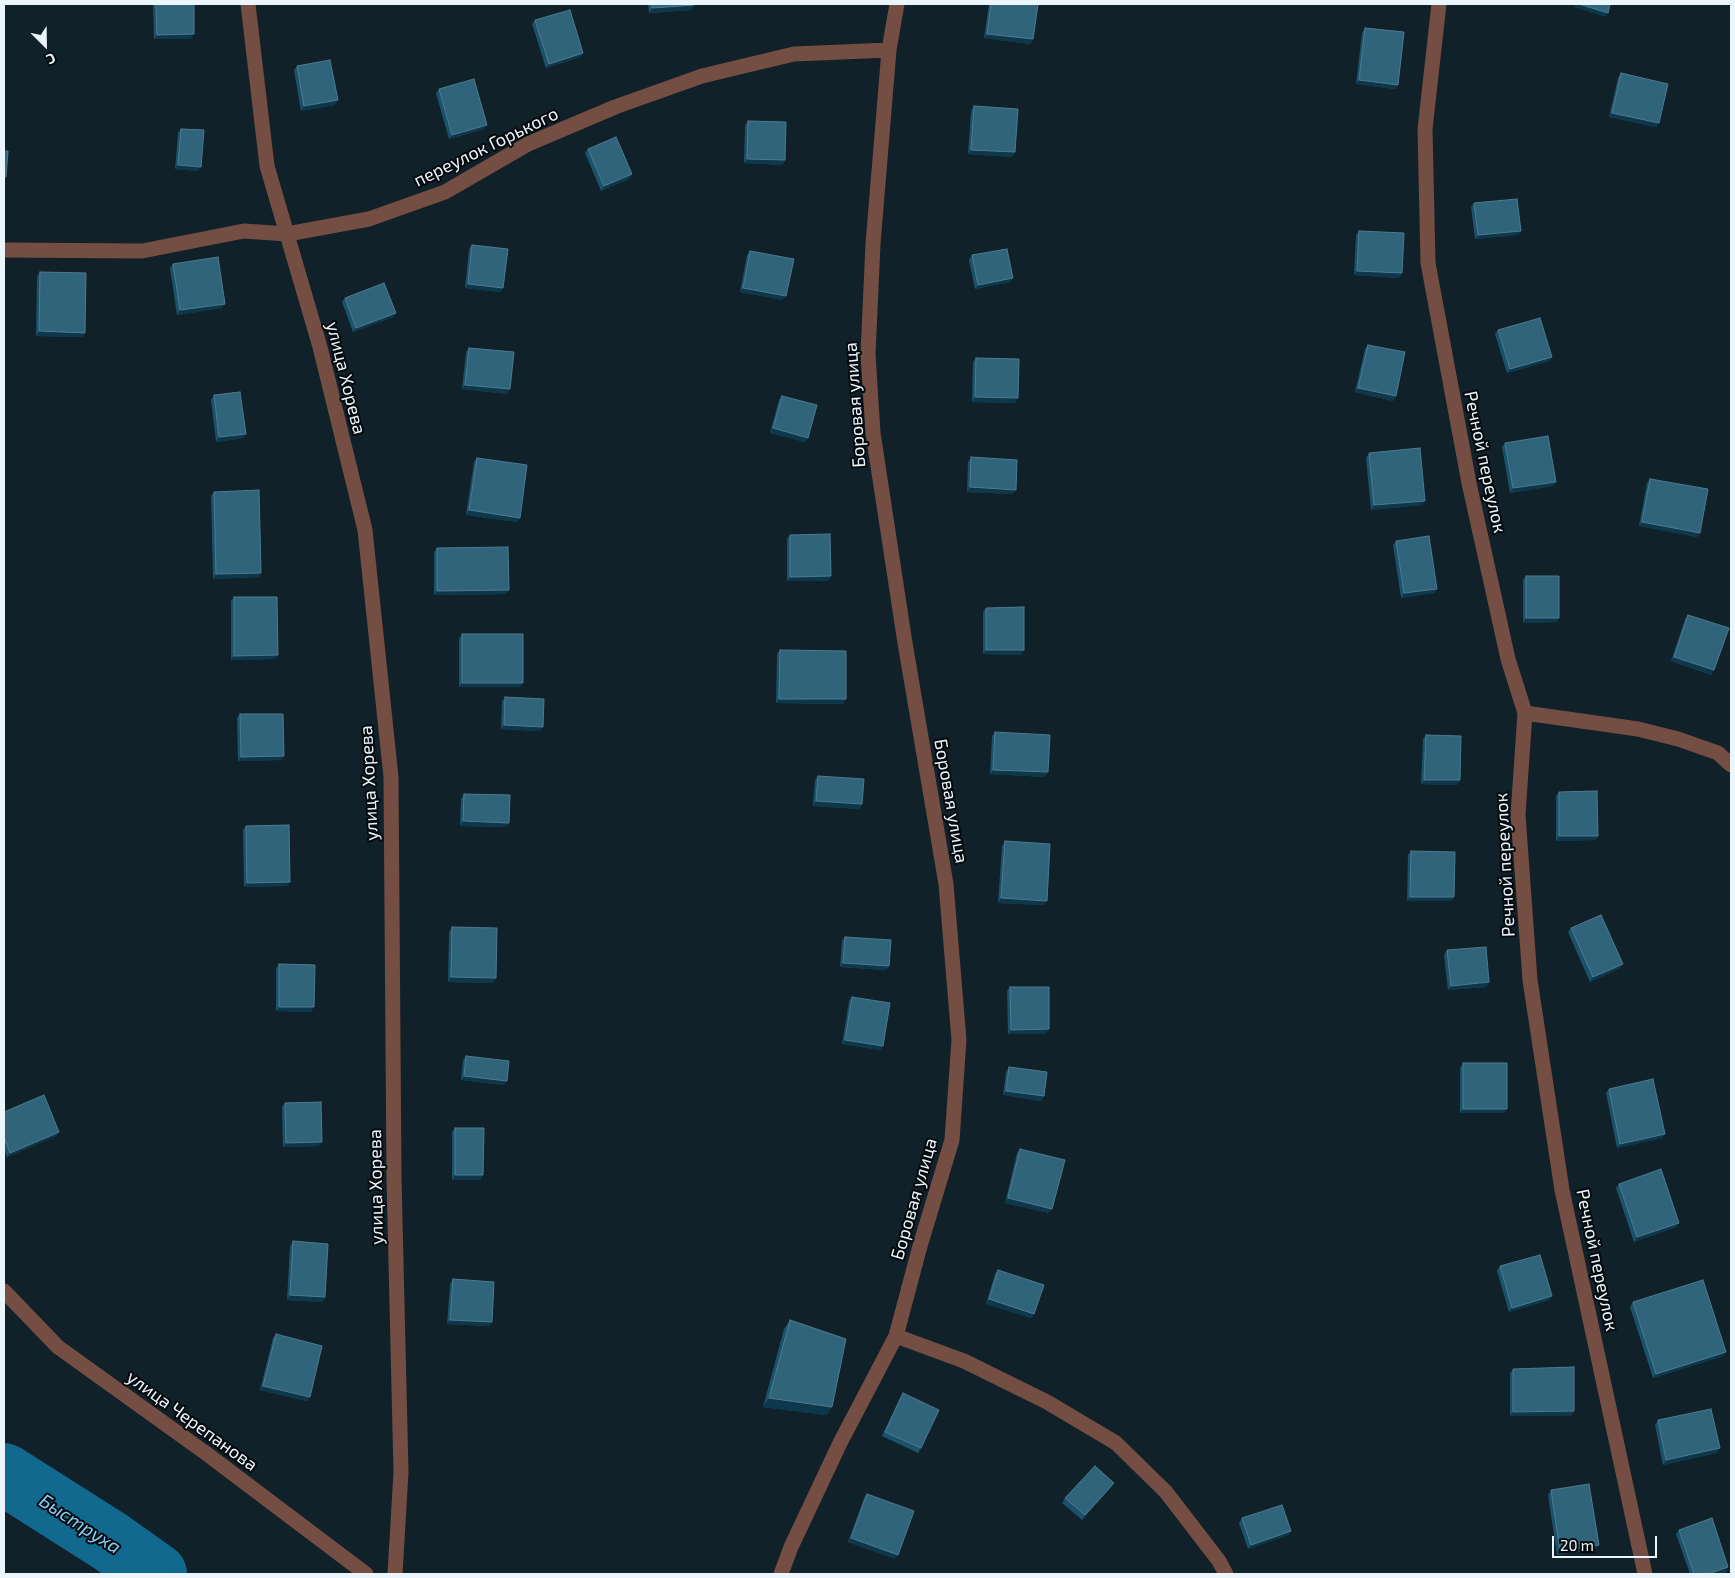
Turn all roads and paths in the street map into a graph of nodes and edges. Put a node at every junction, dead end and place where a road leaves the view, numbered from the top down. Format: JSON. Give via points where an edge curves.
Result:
{"nodes":[{"id":1,"x":248,"y":4,"type":"edge"},
{"id":2,"x":897,"y":4,"type":"edge"},
{"id":3,"x":1439,"y":4,"type":"edge"},
{"id":4,"x":889,"y":50,"type":"junction"},
{"id":5,"x":287,"y":234,"type":"junction"},
{"id":6,"x":4,"y":250,"type":"edge"},
{"id":7,"x":1525,"y":713,"type":"junction"},
{"id":8,"x":1731,"y":765,"type":"edge"},
{"id":9,"x":4,"y":1291,"type":"edge"},
{"id":10,"x":896,"y":1336,"type":"junction"},
{"id":11,"x":366,"y":1574,"type":"edge"},
{"id":12,"x":395,"y":1574,"type":"edge"},
{"id":13,"x":781,"y":1574,"type":"edge"},
{"id":14,"x":1226,"y":1574,"type":"edge"},
{"id":15,"x":1645,"y":1574,"type":"edge"}],
"edges":[{"from":1,"to":5,"type":"street","name":"улица Хорева","via":[[267,166]]},
{"from":2,"to":4,"type":"street","name":"Боровая улица"},
{"from":3,"to":7,"type":"street","name":"Речной переулок","via":[[1425,129],[1428,263],[1469,483],[1508,659]]},
{"from":4,"to":5,"type":"street","name":"переулок Горького","via":[[794,54],[702,76],[614,107],[528,144],[445,192],[369,219]]},
{"from":4,"to":10,"type":"street","name":"Боровая улица","via":[[868,354],[873,434],[946,884],[959,1040],[952,1140]]},
{"from":5,"to":6,"type":"street","name":"переулок Горького","via":[[244,232],[142,250]]},
{"from":5,"to":12,"type":"street","name":"улица Хорева","via":[[320,347],[365,530],[391,777],[401,1472]]},
{"from":7,"to":8,"type":"street","via":[[1638,729],[1670,737],[1718,753]]},
{"from":7,"to":15,"type":"street","name":"Речной переулок","via":[[1518,815],[1530,980],[1562,1190]]},
{"from":9,"to":11,"type":"street","name":"улица Черепанова","via":[[58,1347]]},
{"from":10,"to":13,"type":"street","name":"Боровая улица","via":[[840,1443]]},
{"from":10,"to":14,"type":"street","via":[[964,1361],[1047,1402],[1116,1443],[1166,1492]]}]}
